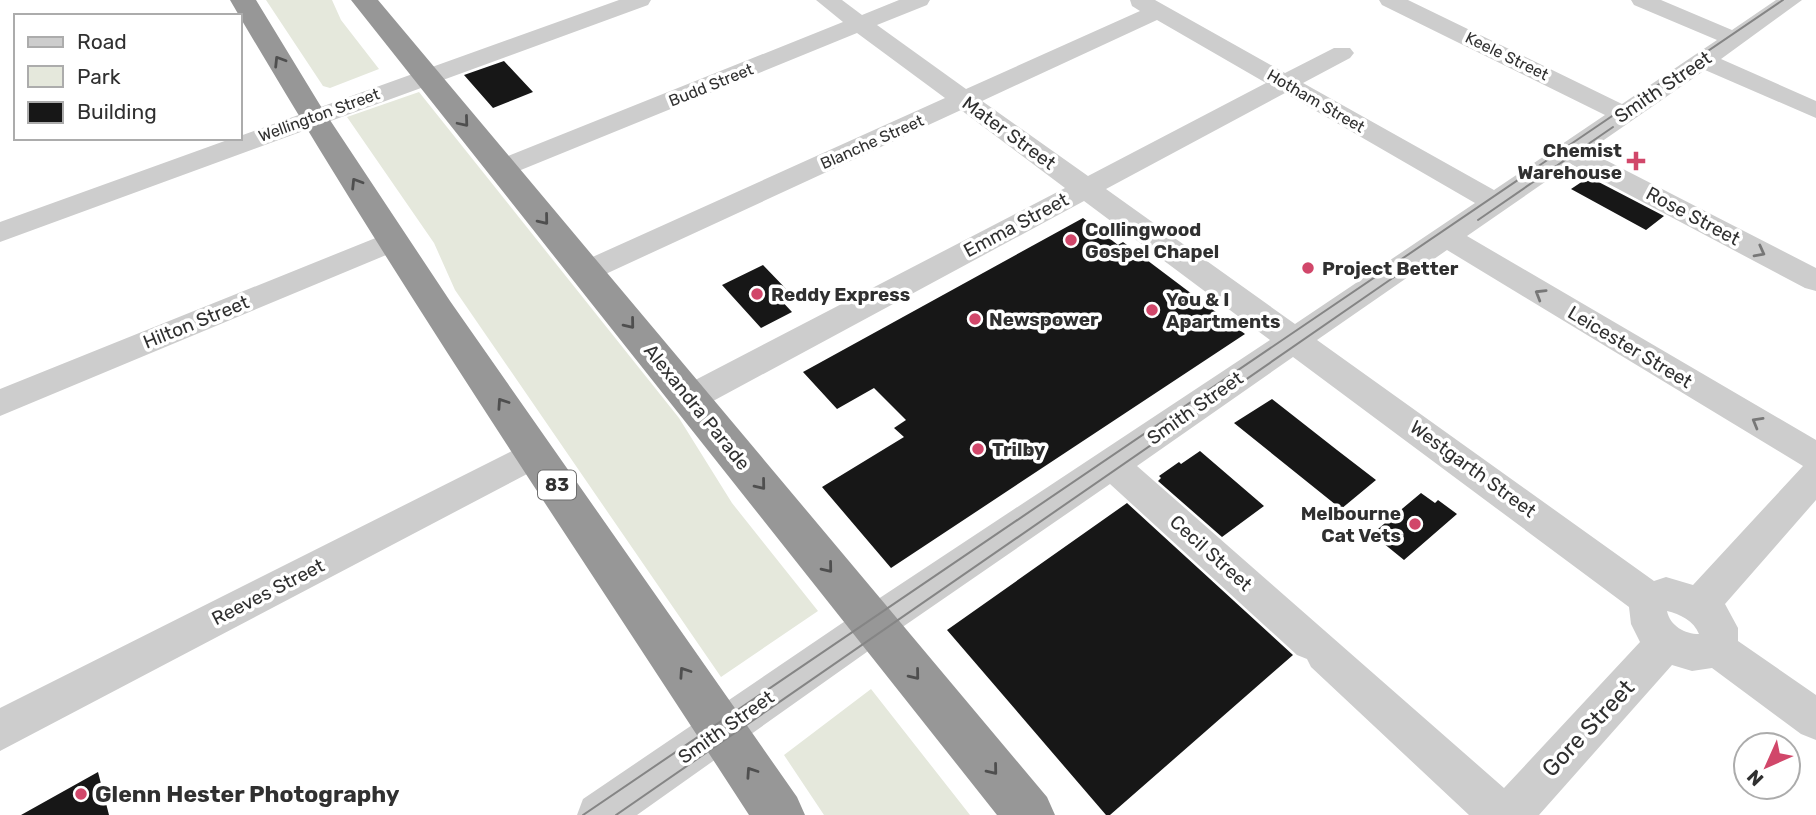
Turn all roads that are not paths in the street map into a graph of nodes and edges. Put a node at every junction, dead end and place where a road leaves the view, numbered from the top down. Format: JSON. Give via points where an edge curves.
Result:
{"nodes":[{"id":1,"x":364,"y":0,"type":"edge"},
{"id":2,"x":621,"y":0,"type":"edge"},
{"id":3,"x":640,"y":0,"type":"edge"},
{"id":4,"x":827,"y":0,"type":"edge"},
{"id":5,"x":919,"y":0,"type":"edge"},
{"id":6,"x":1390,"y":0,"type":"edge"},
{"id":7,"x":1643,"y":0,"type":"edge"},
{"id":8,"x":1791,"y":0,"type":"edge"},
{"id":9,"x":247,"y":6,"type":"edge"},
{"id":10,"x":1148,"y":6,"type":"edge"},
{"id":11,"x":860,"y":24,"type":"junction"},
{"id":12,"x":1734,"y":38,"type":"junction"},
{"id":13,"x":1342,"y":53,"type":"dead end"},
{"id":14,"x":1703,"y":60,"type":"junction"},
{"id":15,"x":423,"y":72,"type":"junction"},
{"id":16,"x":1285,"y":83,"type":"junction"},
{"id":17,"x":965,"y":100,"type":"junction"},
{"id":18,"x":1816,"y":110,"type":"edge"},
{"id":19,"x":311,"y":112,"type":"junction"},
{"id":20,"x":1623,"y":114,"type":"junction"},
{"id":21,"x":242,"y":132,"type":"edge"},
{"id":22,"x":242,"y":139,"type":"edge"},
{"id":23,"x":220,"y":140,"type":"edge"},
{"id":24,"x":238,"y":140,"type":"edge"},
{"id":25,"x":1569,"y":152,"type":"junction"},
{"id":26,"x":502,"y":168,"type":"junction"},
{"id":27,"x":1084,"y":189,"type":"junction"},
{"id":28,"x":1494,"y":202,"type":"junction"},
{"id":29,"x":0,"y":220,"type":"edge"},
{"id":30,"x":0,"y":232,"type":"edge"},
{"id":31,"x":1445,"y":236,"type":"junction"},
{"id":32,"x":393,"y":241,"type":"junction"},
{"id":33,"x":587,"y":271,"type":"junction"},
{"id":34,"x":1816,"y":281,"type":"edge"},
{"id":35,"x":1295,"y":339,"type":"junction"},
{"id":36,"x":690,"y":397,"type":"junction"},
{"id":37,"x":0,"y":403,"type":"edge"},
{"id":38,"x":536,"y":453,"type":"junction"},
{"id":39,"x":1816,"y":457,"type":"edge"},
{"id":40,"x":1111,"y":464,"type":"junction"},
{"id":41,"x":1816,"y":476,"type":"edge"},
{"id":42,"x":1650,"y":600,"type":"junction"},
{"id":43,"x":1699,"y":605,"type":"junction"},
{"id":44,"x":874,"y":624,"type":"junction"},
{"id":45,"x":1667,"y":642,"type":"junction"},
{"id":46,"x":1716,"y":648,"type":"junction"},
{"id":47,"x":1816,"y":720,"type":"edge"},
{"id":48,"x":722,"y":729,"type":"junction"},
{"id":49,"x":0,"y":730,"type":"edge"},
{"id":50,"x":599,"y":815,"type":"edge"},
{"id":51,"x":779,"y":815,"type":"edge"},
{"id":52,"x":1030,"y":815,"type":"edge"},
{"id":53,"x":1501,"y":815,"type":"edge"},
{"id":54,"x":1509,"y":815,"type":"edge"}],
"edges":[{"from":1,"to":15,"type":"highway","name":"Alexandra Parade"},
{"from":2,"to":15,"type":"street","name":"Wellington Street"},
{"from":3,"to":15,"type":"street","name":"Wellington Street"},
{"from":4,"to":11,"type":"street","name":"Mater Street"},
{"from":5,"to":11,"type":"street","name":"Budd Street"},
{"from":6,"to":20,"type":"street","name":"Keele Street"},
{"from":7,"to":12,"type":"street"},
{"from":8,"to":12,"type":"street","name":"Smith Street"},
{"from":19,"to":9,"type":"highway","number":"83","one_way":true},
{"from":10,"to":16,"type":"street","name":"Hotham Street"},
{"from":10,"to":17,"type":"street","name":"Blanche Street"},
{"from":11,"to":17,"type":"street","name":"Mater Street"},
{"from":11,"to":26,"type":"street","name":"Budd Street"},
{"from":12,"to":14,"type":"street","name":"Smith Street"},
{"from":13,"to":16,"type":"street","name":"Emma Street"},
{"from":14,"to":18,"type":"street"},
{"from":14,"to":20,"type":"street","name":"Smith Street"},
{"from":15,"to":19,"type":"street","name":"Wellington Street"},
{"from":15,"to":26,"type":"highway","name":"Alexandra Parade","one_way":true},
{"from":16,"to":27,"type":"street","name":"Emma Street"},
{"from":16,"to":28,"type":"street","name":"Hotham Street"},
{"from":17,"to":27,"type":"street","name":"Mater Street"},
{"from":17,"to":33,"type":"street","name":"Blanche Street"},
{"from":19,"to":21,"type":"street","name":"Wellington Street"},
{"from":19,"to":22,"type":"street","name":"Wellington Street"},
{"from":32,"to":19,"type":"highway","number":"83","one_way":true},
{"from":20,"to":25,"type":"street","name":"Smith Street"},
{"from":23,"to":29,"type":"street"},
{"from":24,"to":30,"type":"street","name":"Wellington Street"},
{"from":25,"to":28,"type":"street","name":"Smith Street"},
{"from":25,"to":34,"type":"street","name":"Rose Street","one_way":true},
{"from":26,"to":33,"type":"highway","name":"Alexandra Parade","one_way":true},
{"from":27,"to":35,"type":"street","name":"Mater Street"},
{"from":27,"to":36,"type":"street","name":"Emma Street"},
{"from":28,"to":31,"type":"street","name":"Smith Street"},
{"from":31,"to":35,"type":"street","name":"Smith Street"},
{"from":39,"to":31,"type":"street","name":"Leicester Street","one_way":true},
{"from":32,"to":37,"type":"street","name":"Hilton Street"},
{"from":38,"to":32,"type":"highway","number":"83","one_way":true},
{"from":33,"to":36,"type":"highway","name":"Alexandra Parade","one_way":true},
{"from":35,"to":40,"type":"street","name":"Smith Street"},
{"from":35,"to":42,"type":"street","name":"Westgarth Street"},
{"from":36,"to":44,"type":"highway","name":"Alexandra Parade","one_way":true},
{"from":48,"to":38,"type":"highway","number":"83","one_way":true},
{"from":38,"to":49,"type":"street","name":"Reeves Street"},
{"from":40,"to":44,"type":"street","name":"Smith Street"},
{"from":40,"to":53,"type":"street","name":"Cecil Street"},
{"from":41,"to":43,"type":"street"},
{"from":42,"to":43,"type":"street","via":[[1677,595]]},
{"from":42,"to":45,"type":"street","via":[[1651,625]]},
{"from":43,"to":46,"type":"street","via":[[1716,622],[1720,641]]},
{"from":44,"to":48,"type":"street","name":"Smith Street"},
{"from":44,"to":52,"type":"highway","name":"Alexandra Parade","one_way":true},
{"from":45,"to":46,"type":"street","via":[[1690,653]]},
{"from":45,"to":54,"type":"street","name":"Gore Street"},
{"from":46,"to":47,"type":"street"},
{"from":48,"to":50,"type":"street","name":"Smith Street"},
{"from":51,"to":48,"type":"highway","number":"83","one_way":true}]}
